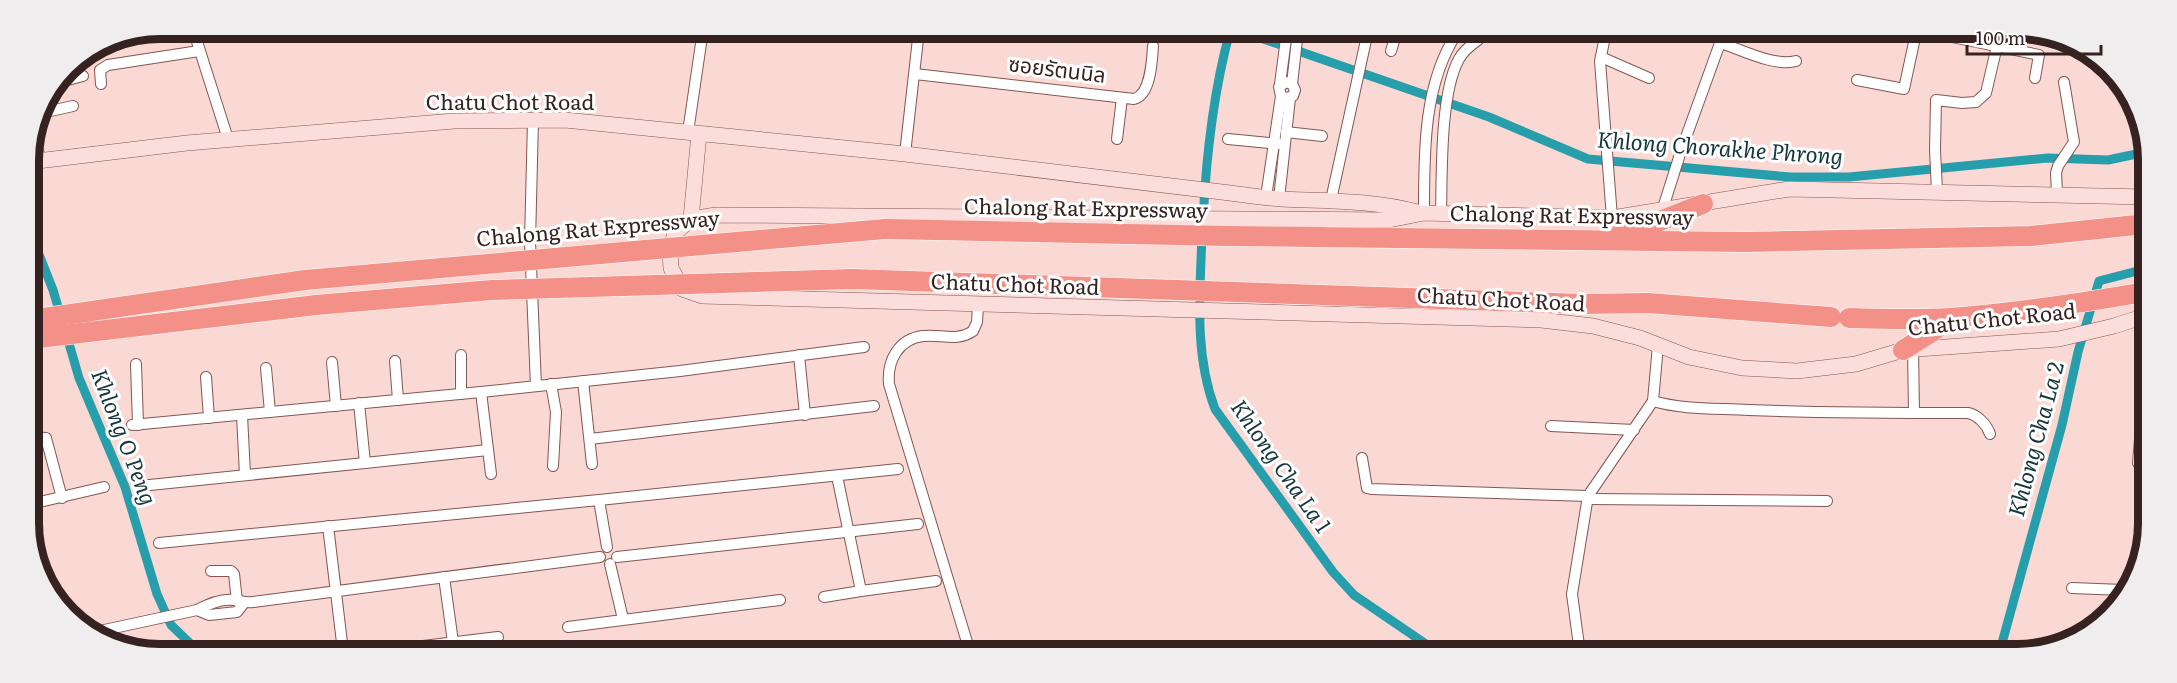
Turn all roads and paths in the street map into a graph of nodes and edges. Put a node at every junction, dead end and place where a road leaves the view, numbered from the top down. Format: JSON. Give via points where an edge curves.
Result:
{"nodes":[{"id":1,"x":196,"y":39,"type":"edge"},
{"id":2,"x":702,"y":39,"type":"edge"},
{"id":3,"x":918,"y":39,"type":"edge"},
{"id":4,"x":1286,"y":39,"type":"edge"},
{"id":5,"x":1298,"y":39,"type":"edge"},
{"id":6,"x":1367,"y":39,"type":"edge"},
{"id":7,"x":1395,"y":39,"type":"edge"},
{"id":8,"x":1453,"y":39,"type":"edge"},
{"id":9,"x":1462,"y":39,"type":"edge"},
{"id":10,"x":1478,"y":39,"type":"edge"},
{"id":11,"x":1604,"y":39,"type":"edge"},
{"id":12,"x":1722,"y":39,"type":"edge"},
{"id":13,"x":1724,"y":39,"type":"edge"},
{"id":14,"x":1915,"y":39,"type":"edge"},
{"id":15,"x":1963,"y":39,"type":"edge"},
{"id":16,"x":1999,"y":39,"type":"edge"},
{"id":17,"x":1471,"y":43,"type":"junction"},
{"id":18,"x":1153,"y":46,"type":"dead end"},
{"id":19,"x":1997,"y":46,"type":"junction"},
{"id":20,"x":199,"y":51,"type":"junction"},
{"id":21,"x":1391,"y":51,"type":"dead end"},
{"id":22,"x":1600,"y":57,"type":"junction"},
{"id":23,"x":1796,"y":61,"type":"dead end"},
{"id":24,"x":915,"y":74,"type":"junction"},
{"id":25,"x":83,"y":76,"type":"dead end"},
{"id":26,"x":1281,"y":78,"type":"junction"},
{"id":27,"x":1649,"y":78,"type":"dead end"},
{"id":28,"x":2035,"y":78,"type":"dead end"},
{"id":29,"x":1293,"y":79,"type":"junction"},
{"id":30,"x":69,"y":80,"type":"edge"},
{"id":31,"x":1857,"y":81,"type":"dead end"},
{"id":32,"x":2064,"y":82,"type":"dead end"},
{"id":33,"x":101,"y":84,"type":"dead end"},
{"id":34,"x":1285,"y":97,"type":"junction"},
{"id":35,"x":1122,"y":98,"type":"junction"},
{"id":36,"x":73,"y":106,"type":"dead end"},
{"id":37,"x":49,"y":112,"type":"edge"},
{"id":38,"x":533,"y":120,"type":"junction"},
{"id":39,"x":1286,"y":132,"type":"junction"},
{"id":40,"x":694,"y":133,"type":"junction"},
{"id":41,"x":1322,"y":136,"type":"dead end"},
{"id":42,"x":228,"y":139,"type":"junction"},
{"id":43,"x":1117,"y":139,"type":"dead end"},
{"id":44,"x":1228,"y":139,"type":"dead end"},
{"id":45,"x":1279,"y":144,"type":"junction"},
{"id":46,"x":905,"y":154,"type":"junction"},
{"id":47,"x":39,"y":162,"type":"edge"},
{"id":48,"x":1937,"y":190,"type":"junction"},
{"id":49,"x":1223,"y":192,"type":"junction"},
{"id":50,"x":2057,"y":193,"type":"junction"},
{"id":51,"x":2138,"y":197,"type":"edge"},
{"id":52,"x":1273,"y":198,"type":"junction"},
{"id":53,"x":1331,"y":200,"type":"junction"},
{"id":54,"x":1703,"y":204,"type":"junction"},
{"id":55,"x":1664,"y":208,"type":"junction"},
{"id":56,"x":1422,"y":213,"type":"junction"},
{"id":57,"x":1441,"y":213,"type":"junction"},
{"id":58,"x":1612,"y":218,"type":"junction"},
{"id":59,"x":691,"y":219,"type":"junction"},
{"id":60,"x":1221,"y":225,"type":"junction"},
{"id":61,"x":2138,"y":225,"type":"edge"},
{"id":62,"x":1182,"y":227,"type":"junction"},
{"id":63,"x":1586,"y":240,"type":"junction"},
{"id":64,"x":2138,"y":293,"type":"edge"},
{"id":65,"x":978,"y":305,"type":"junction"},
{"id":66,"x":1950,"y":318,"type":"junction"},
{"id":67,"x":2138,"y":318,"type":"edge"},
{"id":68,"x":39,"y":319,"type":"edge"},
{"id":69,"x":39,"y":338,"type":"edge"},
{"id":70,"x":1658,"y":345,"type":"junction"},
{"id":71,"x":864,"y":347,"type":"dead end"},
{"id":72,"x":1908,"y":349,"type":"junction"},
{"id":73,"x":461,"y":355,"type":"dead end"},
{"id":74,"x":799,"y":355,"type":"junction"},
{"id":75,"x":395,"y":361,"type":"dead end"},
{"id":76,"x":332,"y":362,"type":"dead end"},
{"id":77,"x":136,"y":364,"type":"dead end"},
{"id":78,"x":266,"y":368,"type":"dead end"},
{"id":79,"x":206,"y":376,"type":"dead end"},
{"id":80,"x":583,"y":381,"type":"junction"},
{"id":81,"x":551,"y":384,"type":"junction"},
{"id":82,"x":536,"y":386,"type":"junction"},
{"id":83,"x":481,"y":392,"type":"junction"},
{"id":84,"x":461,"y":394,"type":"junction"},
{"id":85,"x":398,"y":400,"type":"junction"},
{"id":86,"x":1653,"y":401,"type":"junction"},
{"id":87,"x":359,"y":403,"type":"junction"},
{"id":88,"x":336,"y":406,"type":"junction"},
{"id":89,"x":874,"y":406,"type":"dead end"},
{"id":90,"x":270,"y":412,"type":"junction"},
{"id":91,"x":1914,"y":413,"type":"junction"},
{"id":92,"x":242,"y":415,"type":"junction"},
{"id":93,"x":805,"y":415,"type":"junction"},
{"id":94,"x":209,"y":418,"type":"junction"},
{"id":95,"x":1551,"y":426,"type":"dead end"},
{"id":96,"x":1634,"y":430,"type":"junction"},
{"id":97,"x":1990,"y":434,"type":"dead end"},
{"id":98,"x":39,"y":438,"type":"edge"},
{"id":99,"x":590,"y":439,"type":"junction"},
{"id":100,"x":488,"y":450,"type":"junction"},
{"id":101,"x":1362,"y":458,"type":"dead end"},
{"id":102,"x":365,"y":463,"type":"junction"},
{"id":103,"x":592,"y":464,"type":"dead end"},
{"id":104,"x":553,"y":466,"type":"dead end"},
{"id":105,"x":898,"y":469,"type":"dead end"},
{"id":106,"x":491,"y":474,"type":"dead end"},
{"id":107,"x":245,"y":475,"type":"junction"},
{"id":108,"x":837,"y":476,"type":"junction"},
{"id":109,"x":140,"y":486,"type":"dead end"},
{"id":110,"x":104,"y":487,"type":"dead end"},
{"id":111,"x":62,"y":498,"type":"junction"},
{"id":112,"x":1588,"y":498,"type":"junction"},
{"id":113,"x":599,"y":500,"type":"junction"},
{"id":114,"x":1827,"y":501,"type":"dead end"},
{"id":115,"x":39,"y":502,"type":"edge"},
{"id":116,"x":918,"y":524,"type":"dead end"},
{"id":117,"x":328,"y":526,"type":"junction"},
{"id":118,"x":847,"y":532,"type":"junction"},
{"id":119,"x":159,"y":543,"type":"dead end"},
{"id":120,"x":607,"y":547,"type":"junction"},
{"id":121,"x":600,"y":557,"type":"junction"},
{"id":122,"x":614,"y":560,"type":"junction"},
{"id":123,"x":211,"y":571,"type":"dead end"},
{"id":124,"x":444,"y":577,"type":"junction"},
{"id":125,"x":936,"y":581,"type":"dead end"},
{"id":126,"x":2072,"y":588,"type":"dead end"},
{"id":127,"x":2118,"y":590,"type":"edge"},
{"id":128,"x":336,"y":591,"type":"junction"},
{"id":129,"x":861,"y":591,"type":"junction"},
{"id":130,"x":824,"y":597,"type":"dead end"},
{"id":131,"x":780,"y":600,"type":"dead end"},
{"id":132,"x":241,"y":602,"type":"junction"},
{"id":133,"x":623,"y":619,"type":"junction"},
{"id":134,"x":568,"y":627,"type":"dead end"},
{"id":135,"x":103,"y":630,"type":"edge"},
{"id":136,"x":498,"y":636,"type":"dead end"},
{"id":137,"x":453,"y":642,"type":"junction"},
{"id":138,"x":342,"y":644,"type":"edge"},
{"id":139,"x":437,"y":644,"type":"edge"},
{"id":140,"x":968,"y":644,"type":"edge"},
{"id":141,"x":1579,"y":644,"type":"edge"}],
"edges":[{"from":1,"to":20,"type":"street"},
{"from":2,"to":40,"type":"street"},
{"from":3,"to":24,"type":"street"},
{"from":4,"to":26,"type":"street"},
{"from":5,"to":29,"type":"street"},
{"from":6,"to":53,"type":"street"},
{"from":7,"to":21,"type":"street"},
{"from":8,"to":56,"type":"street","via":[[1434,87]]},
{"from":9,"to":17,"type":"street"},
{"from":10,"to":17,"type":"street"},
{"from":11,"to":22,"type":"street"},
{"from":12,"to":55,"type":"street"},
{"from":13,"to":23,"type":"street","via":[[1777,62]]},
{"from":14,"to":31,"type":"street","via":[[1904,89]]},
{"from":15,"to":19,"type":"street"},
{"from":16,"to":19,"type":"street"},
{"from":17,"to":57,"type":"street","via":[[1458,60],[1449,92],[1442,152]]},
{"from":18,"to":35,"type":"street","name":"ซอยรัตนนิล","via":[[1150,78],[1142,95]]},
{"from":19,"to":28,"type":"street","via":[[2039,55]]},
{"from":19,"to":48,"type":"street","via":[[1986,93],[1981,98],[1962,103],[1936,100]]},
{"from":20,"to":33,"type":"street","via":[[108,65],[100,70]]},
{"from":20,"to":42,"type":"street"},
{"from":22,"to":27,"type":"street"},
{"from":22,"to":58,"type":"street"},
{"from":24,"to":35,"type":"street","name":"ซอยรัตนนิล"},
{"from":24,"to":46,"type":"street"},
{"from":25,"to":30,"type":"street"},
{"from":26,"to":29,"type":"street","via":[[1286,82]]},
{"from":26,"to":34,"type":"street","via":[[1278,90]]},
{"from":29,"to":34,"type":"street","via":[[1295,90]]},
{"from":32,"to":50,"type":"street","via":[[2074,142],[2058,166]]},
{"from":34,"to":39,"type":"street"},
{"from":34,"to":45,"type":"street"},
{"from":35,"to":43,"type":"street"},
{"from":36,"to":37,"type":"street"},
{"from":38,"to":40,"type":"street","name":"Chatu Chot Road"},
{"from":38,"to":42,"type":"street","name":"Chatu Chot Road","via":[[454,121]]},
{"from":38,"to":82,"type":"street","via":[[530,242]]},
{"from":39,"to":41,"type":"street"},
{"from":39,"to":45,"type":"street"},
{"from":40,"to":46,"type":"street","name":"Chatu Chot Road"},
{"from":40,"to":59,"type":"street"},
{"from":42,"to":47,"type":"street","name":"Chatu Chot Road"},
{"from":44,"to":45,"type":"street"},
{"from":45,"to":52,"type":"street"},
{"from":46,"to":49,"type":"street","name":"Chatu Chot Road"},
{"from":48,"to":50,"type":"street","name":"Chatu Chot Road"},
{"from":48,"to":54,"type":"street","name":"Chatu Chot Road","via":[[1789,189]]},
{"from":49,"to":52,"type":"street","name":"Chatu Chot Road"},
{"from":49,"to":60,"type":"street"},
{"from":50,"to":51,"type":"street","name":"Chatu Chot Road"},
{"from":52,"to":53,"type":"street","name":"Chatu Chot Road"},
{"from":53,"to":56,"type":"street","name":"Chatu Chot Road"},
{"from":54,"to":55,"type":"street","name":"Chatu Chot Road"},
{"from":54,"to":63,"type":"highway","via":[[1645,227]]},
{"from":55,"to":58,"type":"street","name":"Chatu Chot Road"},
{"from":56,"to":57,"type":"street","name":"Chatu Chot Road"},
{"from":56,"to":60,"type":"street","name":"Chatu Chot Road","via":[[1389,220]]},
{"from":57,"to":58,"type":"street","name":"Chatu Chot Road"},
{"from":59,"to":62,"type":"street","via":[[716,215]]},
{"from":59,"to":65,"type":"street","name":"Chatu Chot Road","via":[[675,233],[671,268],[682,289],[702,296]]},
{"from":60,"to":62,"type":"highway","name":"Chalong Rat Expressway"},
{"from":60,"to":63,"type":"highway","name":"Chalong Rat Expressway"},
{"from":61,"to":63,"type":"highway","name":"Chalong Rat Expressway","via":[[2031,236],[1746,242]]},
{"from":62,"to":68,"type":"highway","name":"Chalong Rat Expressway","bridge":true,"via":[[1089,233],[842,231],[305,280]]},
{"from":64,"to":66,"type":"highway"},
{"from":65,"to":70,"type":"street","name":"Chatu Chot Road","via":[[1541,320],[1593,326]]},
{"from":65,"to":140,"type":"street","via":[[973,331],[959,338],[912,339],[896,351],[889,375]]},
{"from":66,"to":69,"type":"highway","bridge":true,"via":[[1840,317],[1648,303],[853,279],[492,290],[316,305]]},
{"from":66,"to":72,"type":"highway"},
{"from":67,"to":72,"type":"street","name":"Chatu Chot Road","via":[[2059,339]]},
{"from":70,"to":72,"type":"street","name":"Chatu Chot Road","via":[[1689,357],[1742,368],[1797,371],[1856,364]]},
{"from":70,"to":86,"type":"street"},
{"from":71,"to":74,"type":"street"},
{"from":72,"to":91,"type":"street"},
{"from":73,"to":84,"type":"street"},
{"from":74,"to":80,"type":"street"},
{"from":74,"to":93,"type":"street"},
{"from":75,"to":85,"type":"street"},
{"from":76,"to":88,"type":"street"},
{"from":77,"to":94,"type":"street","via":[[135,425]]},
{"from":78,"to":90,"type":"street"},
{"from":79,"to":94,"type":"street"},
{"from":80,"to":81,"type":"street"},
{"from":80,"to":99,"type":"street"},
{"from":81,"to":82,"type":"street"},
{"from":81,"to":104,"type":"street","via":[[556,412]]},
{"from":82,"to":83,"type":"street"},
{"from":83,"to":84,"type":"street"},
{"from":83,"to":100,"type":"street"},
{"from":84,"to":85,"type":"street"},
{"from":85,"to":87,"type":"street"},
{"from":86,"to":91,"type":"street","via":[[1691,407]]},
{"from":86,"to":96,"type":"street"},
{"from":87,"to":88,"type":"street"},
{"from":87,"to":102,"type":"street"},
{"from":88,"to":90,"type":"street"},
{"from":89,"to":93,"type":"street"},
{"from":90,"to":92,"type":"street"},
{"from":91,"to":97,"type":"street","via":[[1973,414]]},
{"from":92,"to":94,"type":"street"},
{"from":92,"to":107,"type":"street"},
{"from":93,"to":99,"type":"street"},
{"from":95,"to":96,"type":"street"},
{"from":96,"to":112,"type":"street"},
{"from":98,"to":111,"type":"street","via":[[46,438]]},
{"from":99,"to":103,"type":"street"},
{"from":100,"to":102,"type":"street"},
{"from":100,"to":106,"type":"street"},
{"from":101,"to":112,"type":"street","via":[[1367,488],[1371,489]]},
{"from":102,"to":107,"type":"street"},
{"from":105,"to":108,"type":"street"},
{"from":107,"to":109,"type":"street"},
{"from":108,"to":113,"type":"street"},
{"from":108,"to":118,"type":"street"},
{"from":110,"to":111,"type":"street"},
{"from":111,"to":115,"type":"street"},
{"from":112,"to":114,"type":"street"},
{"from":112,"to":141,"type":"street","via":[[1572,594]]},
{"from":113,"to":117,"type":"street"},
{"from":113,"to":120,"type":"street"},
{"from":116,"to":118,"type":"street"},
{"from":117,"to":119,"type":"street"},
{"from":117,"to":128,"type":"street"},
{"from":118,"to":122,"type":"street"},
{"from":118,"to":129,"type":"street"},
{"from":120,"to":121,"type":"street"},
{"from":120,"to":122,"type":"street","via":[[616,551]]},
{"from":121,"to":122,"type":"street","via":[[604,562]]},
{"from":121,"to":124,"type":"street"},
{"from":122,"to":133,"type":"street"},
{"from":123,"to":132,"type":"street","via":[[234,574]]},
{"from":124,"to":128,"type":"street"},
{"from":124,"to":137,"type":"street"},
{"from":125,"to":129,"type":"street"},
{"from":126,"to":127,"type":"street"},
{"from":128,"to":132,"type":"street"},
{"from":128,"to":138,"type":"street"},
{"from":129,"to":130,"type":"street"},
{"from":131,"to":133,"type":"street"},
{"from":132,"to":135,"type":"street","via":[[211,602],[194,610]]},
{"from":133,"to":134,"type":"street"},
{"from":136,"to":137,"type":"street"},
{"from":137,"to":139,"type":"street"}]}
